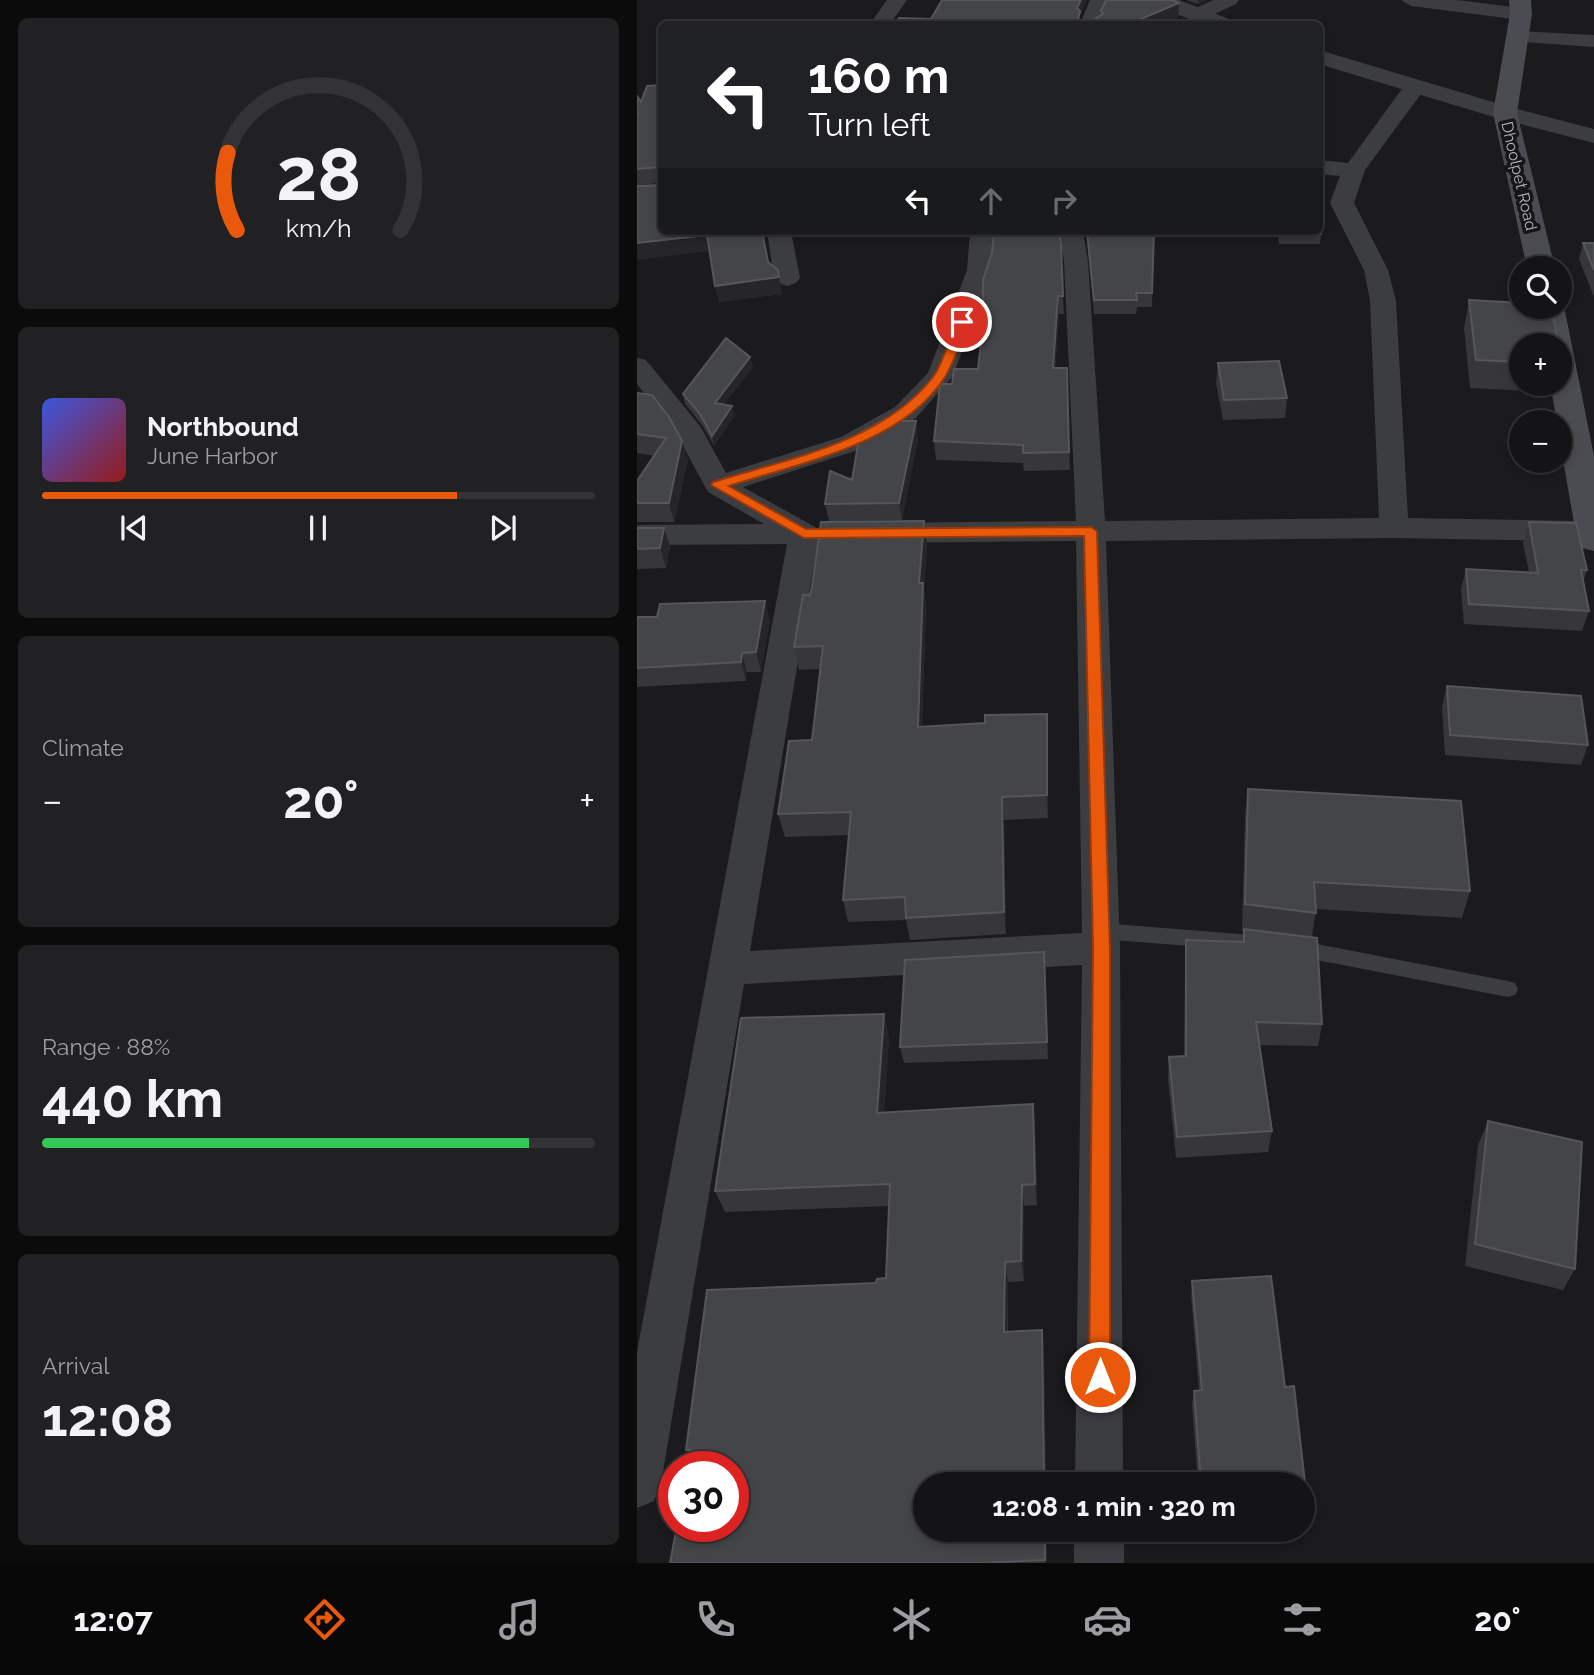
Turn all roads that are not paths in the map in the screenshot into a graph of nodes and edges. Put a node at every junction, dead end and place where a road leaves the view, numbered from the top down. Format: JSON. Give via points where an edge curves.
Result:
{"nodes":[{"id":1,"x":897,"y":0,"type":"edge"},
{"id":2,"x":1100,"y":0,"type":"edge"},
{"id":3,"x":1160,"y":0,"type":"edge"},
{"id":4,"x":1230,"y":0,"type":"edge"},
{"id":5,"x":1412,"y":0,"type":"edge"},
{"id":6,"x":1520,"y":17,"type":"edge"},
{"id":7,"x":882,"y":21,"type":"edge"},
{"id":8,"x":1091,"y":21,"type":"edge"},
{"id":9,"x":1210,"y":21,"type":"edge"},
{"id":10,"x":1213,"y":21,"type":"edge"},
{"id":11,"x":1594,"y":41,"type":"edge"},
{"id":12,"x":1323,"y":58,"type":"edge"},
{"id":13,"x":1415,"y":87,"type":"junction"},
{"id":14,"x":1504,"y":113,"type":"junction"},
{"id":15,"x":1594,"y":136,"type":"edge"},
{"id":16,"x":1323,"y":167,"type":"edge"},
{"id":17,"x":1354,"y":170,"type":"junction"},
{"id":18,"x":1331,"y":203,"type":"edge"},
{"id":19,"x":780,"y":235,"type":"edge"},
{"id":20,"x":982,"y":235,"type":"edge"},
{"id":21,"x":1072,"y":235,"type":"edge"},
{"id":22,"x":1538,"y":256,"type":"edge"},
{"id":23,"x":787,"y":278,"type":"dead end"},
{"id":24,"x":637,"y":366,"type":"edge"},
{"id":25,"x":1567,"y":396,"type":"edge"},
{"id":26,"x":718,"y":485,"type":"junction"},
{"id":27,"x":1394,"y":528,"type":"junction"},
{"id":28,"x":1091,"y":531,"type":"junction"},
{"id":29,"x":827,"y":534,"type":"junction"},
{"id":30,"x":637,"y":535,"type":"edge"},
{"id":31,"x":1594,"y":535,"type":"edge"},
{"id":32,"x":1101,"y":939,"type":"junction"},
{"id":33,"x":728,"y":969,"type":"junction"},
{"id":34,"x":1508,"y":989,"type":"dead end"},
{"id":35,"x":643,"y":1423,"type":"edge"},
{"id":36,"x":1099,"y":1472,"type":"edge"},
{"id":37,"x":637,"y":1484,"type":"edge"},
{"id":38,"x":1099,"y":1542,"type":"edge"},
{"id":39,"x":1099,"y":1563,"type":"edge"}],
"edges":[{"from":1,"to":7,"type":"street"},
{"from":2,"to":8,"type":"street"},
{"from":3,"to":9,"type":"street"},
{"from":4,"to":10,"type":"street"},
{"from":5,"to":6,"type":"street"},
{"from":6,"to":11,"type":"street"},
{"from":6,"to":14,"type":"main road","name":"Dhoolpet Road"},
{"from":12,"to":13,"type":"street"},
{"from":13,"to":14,"type":"street"},
{"from":13,"to":17,"type":"street"},
{"from":14,"to":15,"type":"street"},
{"from":14,"to":22,"type":"main road","name":"Dhoolpet Road"},
{"from":16,"to":17,"type":"street"},
{"from":17,"to":18,"type":"street"},
{"from":18,"to":27,"type":"street","via":[[1376,270],[1383,300]]},
{"from":19,"to":23,"type":"street"},
{"from":20,"to":26,"type":"street","via":[[979,270],[940,376],[905,413],[851,443]]},
{"from":21,"to":28,"type":"street"},
{"from":24,"to":26,"type":"street","via":[[690,432]]},
{"from":25,"to":31,"type":"main road"},
{"from":26,"to":29,"type":"street"},
{"from":27,"to":28,"type":"street"},
{"from":27,"to":31,"type":"street"},
{"from":28,"to":29,"type":"street"},
{"from":28,"to":32,"type":"street"},
{"from":29,"to":30,"type":"street"},
{"from":29,"to":33,"type":"street"},
{"from":32,"to":33,"type":"street"},
{"from":32,"to":34,"type":"lane","via":[[1231,940],[1320,951]]},
{"from":32,"to":36,"type":"street"},
{"from":33,"to":35,"type":"street"},
{"from":35,"to":37,"type":"street"},
{"from":38,"to":39,"type":"street"}]}
